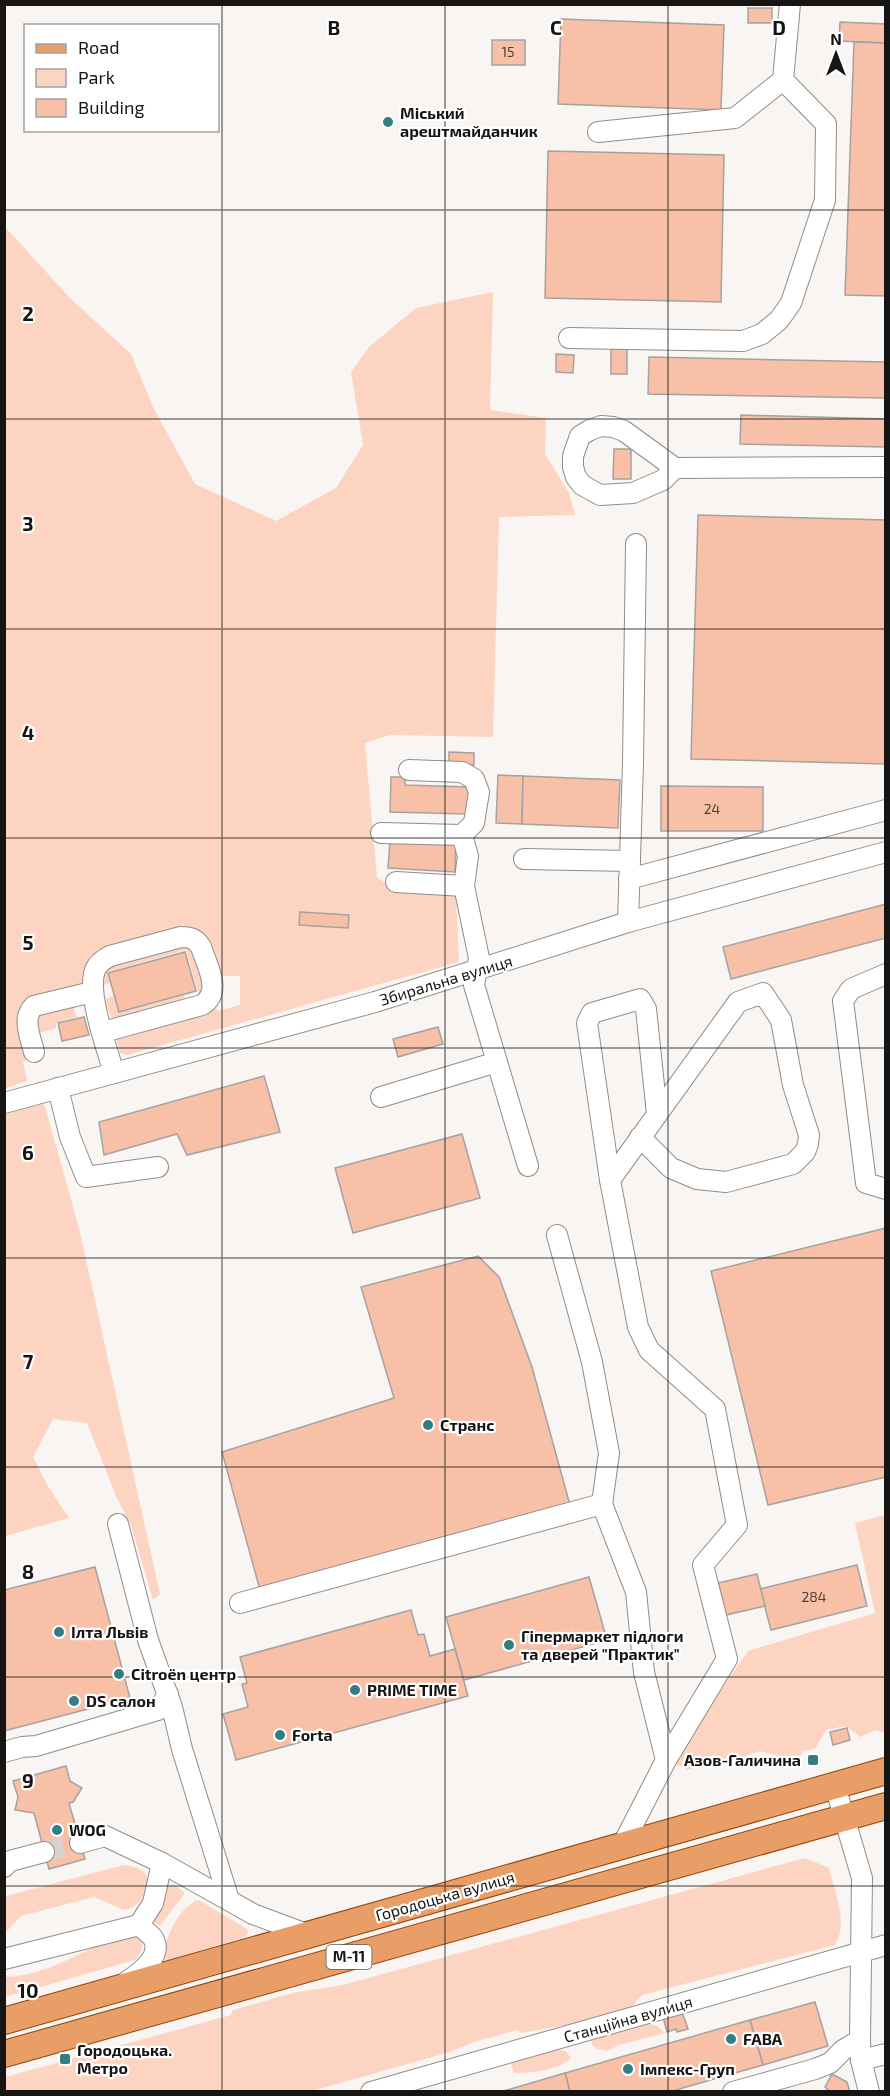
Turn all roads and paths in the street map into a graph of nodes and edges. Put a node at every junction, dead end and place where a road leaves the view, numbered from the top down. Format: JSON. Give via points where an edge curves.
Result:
{"nodes":[{"id":1,"x":790,"y":4,"type":"edge"},
{"id":2,"x":783,"y":80,"type":"junction"},
{"id":3,"x":598,"y":132,"type":"dead end"},
{"id":4,"x":569,"y":338,"type":"dead end"},
{"id":5,"x":885,"y":467,"type":"edge"},
{"id":6,"x":675,"y":468,"type":"junction"},
{"id":7,"x":636,"y":544,"type":"dead end"},
{"id":8,"x":409,"y":770,"type":"dead end"},
{"id":9,"x":885,"y":810,"type":"edge"},
{"id":10,"x":381,"y":833,"type":"dead end"},
{"id":11,"x":462,"y":835,"type":"junction"},
{"id":12,"x":885,"y":852,"type":"edge"},
{"id":13,"x":524,"y":859,"type":"dead end"},
{"id":14,"x":629,"y":870,"type":"junction"},
{"id":15,"x":396,"y":882,"type":"dead end"},
{"id":16,"x":464,"y":886,"type":"junction"},
{"id":17,"x":628,"y":922,"type":"junction"},
{"id":18,"x":477,"y":971,"type":"junction"},
{"id":19,"x":885,"y":974,"type":"edge"},
{"id":20,"x":92,"y":992,"type":"junction"},
{"id":21,"x":103,"y":1032,"type":"junction"},
{"id":22,"x":34,"y":1052,"type":"dead end"},
{"id":23,"x":497,"y":1062,"type":"junction"},
{"id":24,"x":114,"y":1073,"type":"junction"},
{"id":25,"x":58,"y":1088,"type":"junction"},
{"id":26,"x":381,"y":1098,"type":"dead end"},
{"id":27,"x":4,"y":1103,"type":"edge"},
{"id":28,"x":657,"y":1113,"type":"junction"},
{"id":29,"x":640,"y":1137,"type":"junction"},
{"id":30,"x":528,"y":1166,"type":"dead end"},
{"id":31,"x":158,"y":1167,"type":"dead end"},
{"id":32,"x":609,"y":1180,"type":"junction"},
{"id":33,"x":885,"y":1189,"type":"edge"},
{"id":34,"x":558,"y":1235,"type":"dead end"},
{"id":35,"x":602,"y":1504,"type":"junction"},
{"id":36,"x":118,"y":1524,"type":"dead end"},
{"id":37,"x":240,"y":1603,"type":"dead end"},
{"id":38,"x":168,"y":1694,"type":"junction"},
{"id":39,"x":4,"y":1752,"type":"edge"},
{"id":40,"x":666,"y":1760,"type":"junction"},
{"id":41,"x":885,"y":1771,"type":"edge"},
{"id":42,"x":835,"y":1786,"type":"junction"},
{"id":43,"x":885,"y":1806,"type":"edge"},
{"id":44,"x":846,"y":1818,"type":"junction"},
{"id":45,"x":80,"y":1843,"type":"tunnel mouth"},
{"id":46,"x":622,"y":1846,"type":"junction"},
{"id":47,"x":44,"y":1852,"type":"tunnel mouth"},
{"id":48,"x":162,"y":1863,"type":"junction"},
{"id":49,"x":4,"y":1868,"type":"edge"},
{"id":50,"x":228,"y":1900,"type":"junction"},
{"id":51,"x":139,"y":1924,"type":"junction"},
{"id":52,"x":309,"y":1935,"type":"junction"},
{"id":53,"x":885,"y":1945,"type":"edge"},
{"id":54,"x":862,"y":1953,"type":"junction"},
{"id":55,"x":4,"y":1959,"type":"edge"},
{"id":56,"x":114,"y":1990,"type":"junction"},
{"id":57,"x":4,"y":2021,"type":"edge"},
{"id":58,"x":860,"y":2040,"type":"junction"},
{"id":59,"x":4,"y":2054,"type":"edge"},
{"id":60,"x":885,"y":2054,"type":"edge"},
{"id":61,"x":861,"y":2060,"type":"junction"},
{"id":62,"x":371,"y":2091,"type":"edge"},
{"id":63,"x":733,"y":2091,"type":"edge"},
{"id":64,"x":869,"y":2091,"type":"edge"}],
"edges":[{"from":1,"to":2,"type":"street"},
{"from":2,"to":3,"type":"street","via":[[735,118]]},
{"from":2,"to":4,"type":"street","via":[[826,123],[825,200],[791,303],[779,320],[762,334],[743,341]]},
{"from":5,"to":6,"type":"street"},
{"from":6,"to":6,"type":"street","via":[[613,427],[601,426],[580,436],[573,456],[576,477],[600,495],[633,493],[663,480]]},
{"from":7,"to":14,"type":"street"},
{"from":8,"to":11,"type":"street","via":[[462,772],[474,779],[479,792],[474,823]]},
{"from":9,"to":14,"type":"street"},
{"from":10,"to":11,"type":"street"},
{"from":11,"to":16,"type":"street","via":[[468,856]]},
{"from":12,"to":17,"type":"street","name":"Збиральна вулиця"},
{"from":13,"to":14,"type":"street"},
{"from":14,"to":17,"type":"street"},
{"from":15,"to":16,"type":"street"},
{"from":16,"to":18,"type":"street","via":[[479,958]]},
{"from":17,"to":18,"type":"street","name":"Збиральна вулиця"},
{"from":18,"to":23,"type":"street","via":[[474,985]]},
{"from":18,"to":24,"type":"street","name":"Збиральна вулиця"},
{"from":19,"to":33,"type":"street","via":[[851,989],[843,1001],[866,1183]]},
{"from":20,"to":21,"type":"street"},
{"from":20,"to":21,"type":"street","via":[[95,969],[104,959],[187,937],[201,947],[214,988],[209,1001],[202,1005]]},
{"from":20,"to":22,"type":"street","via":[[30,1009],[27,1022]]},
{"from":21,"to":24,"type":"street"},
{"from":23,"to":26,"type":"street"},
{"from":23,"to":30,"type":"street"},
{"from":24,"to":25,"type":"street","name":"Збиральна вулиця"},
{"from":25,"to":27,"type":"street","name":"Збиральна вулиця"},
{"from":25,"to":31,"type":"street","via":[[70,1137],[86,1177]]},
{"from":28,"to":29,"type":"street"},
{"from":28,"to":29,"type":"street","via":[[738,1002],[763,993],[781,1020],[793,1085],[809,1135],[800,1159],[726,1182],[698,1179],[671,1168]]},
{"from":28,"to":32,"type":"street","via":[[646,1009],[640,999],[592,1014],[587,1023]]},
{"from":29,"to":32,"type":"street"},
{"from":32,"to":40,"type":"street","via":[[638,1327],[649,1350],[715,1410],[737,1525],[703,1565],[727,1659]]},
{"from":34,"to":35,"type":"street","via":[[592,1362],[609,1453]]},
{"from":35,"to":37,"type":"street"},
{"from":35,"to":40,"type":"street","via":[[636,1592],[644,1672]]},
{"from":36,"to":38,"type":"street","via":[[148,1640]]},
{"from":38,"to":39,"type":"street","via":[[158,1710]]},
{"from":38,"to":50,"type":"street"},
{"from":40,"to":46,"type":"street"},
{"from":41,"to":42,"type":"main road","name":"Городоцька вулиця","number":"М-11"},
{"from":42,"to":44,"type":"street"},
{"from":42,"to":46,"type":"main road","name":"Городоцька вулиця","number":"М-11"},
{"from":43,"to":44,"type":"main road","name":"Городоцька вулиця","number":"М-11"},
{"from":44,"to":54,"type":"street","via":[[862,1878]]},
{"from":44,"to":59,"type":"main road","name":"Городоцька вулиця","number":"М-11"},
{"from":45,"to":48,"type":"street","via":[[105,1836]]},
{"from":46,"to":52,"type":"main road","name":"Городоцька вулиця","number":"М-11"},
{"from":47,"to":49,"type":"street","via":[[10,1861]]},
{"from":48,"to":50,"type":"street"},
{"from":48,"to":51,"type":"street","via":[[153,1903]]},
{"from":50,"to":52,"type":"street"},
{"from":51,"to":55,"type":"street"},
{"from":51,"to":56,"type":"street","via":[[154,1939],[156,1950],[148,1965]]},
{"from":52,"to":56,"type":"main road","name":"Городоцька вулиця","number":"М-11"},
{"from":53,"to":54,"type":"street","name":"Станційна вулиця"},
{"from":54,"to":58,"type":"street"},
{"from":54,"to":62,"type":"street","name":"Станційна вулиця"},
{"from":56,"to":57,"type":"main road","name":"Городоцька вулиця","number":"М-11"},
{"from":58,"to":61,"type":"street"},
{"from":58,"to":63,"type":"street","via":[[830,2063]]},
{"from":60,"to":61,"type":"street"},
{"from":61,"to":64,"type":"street"}]}
